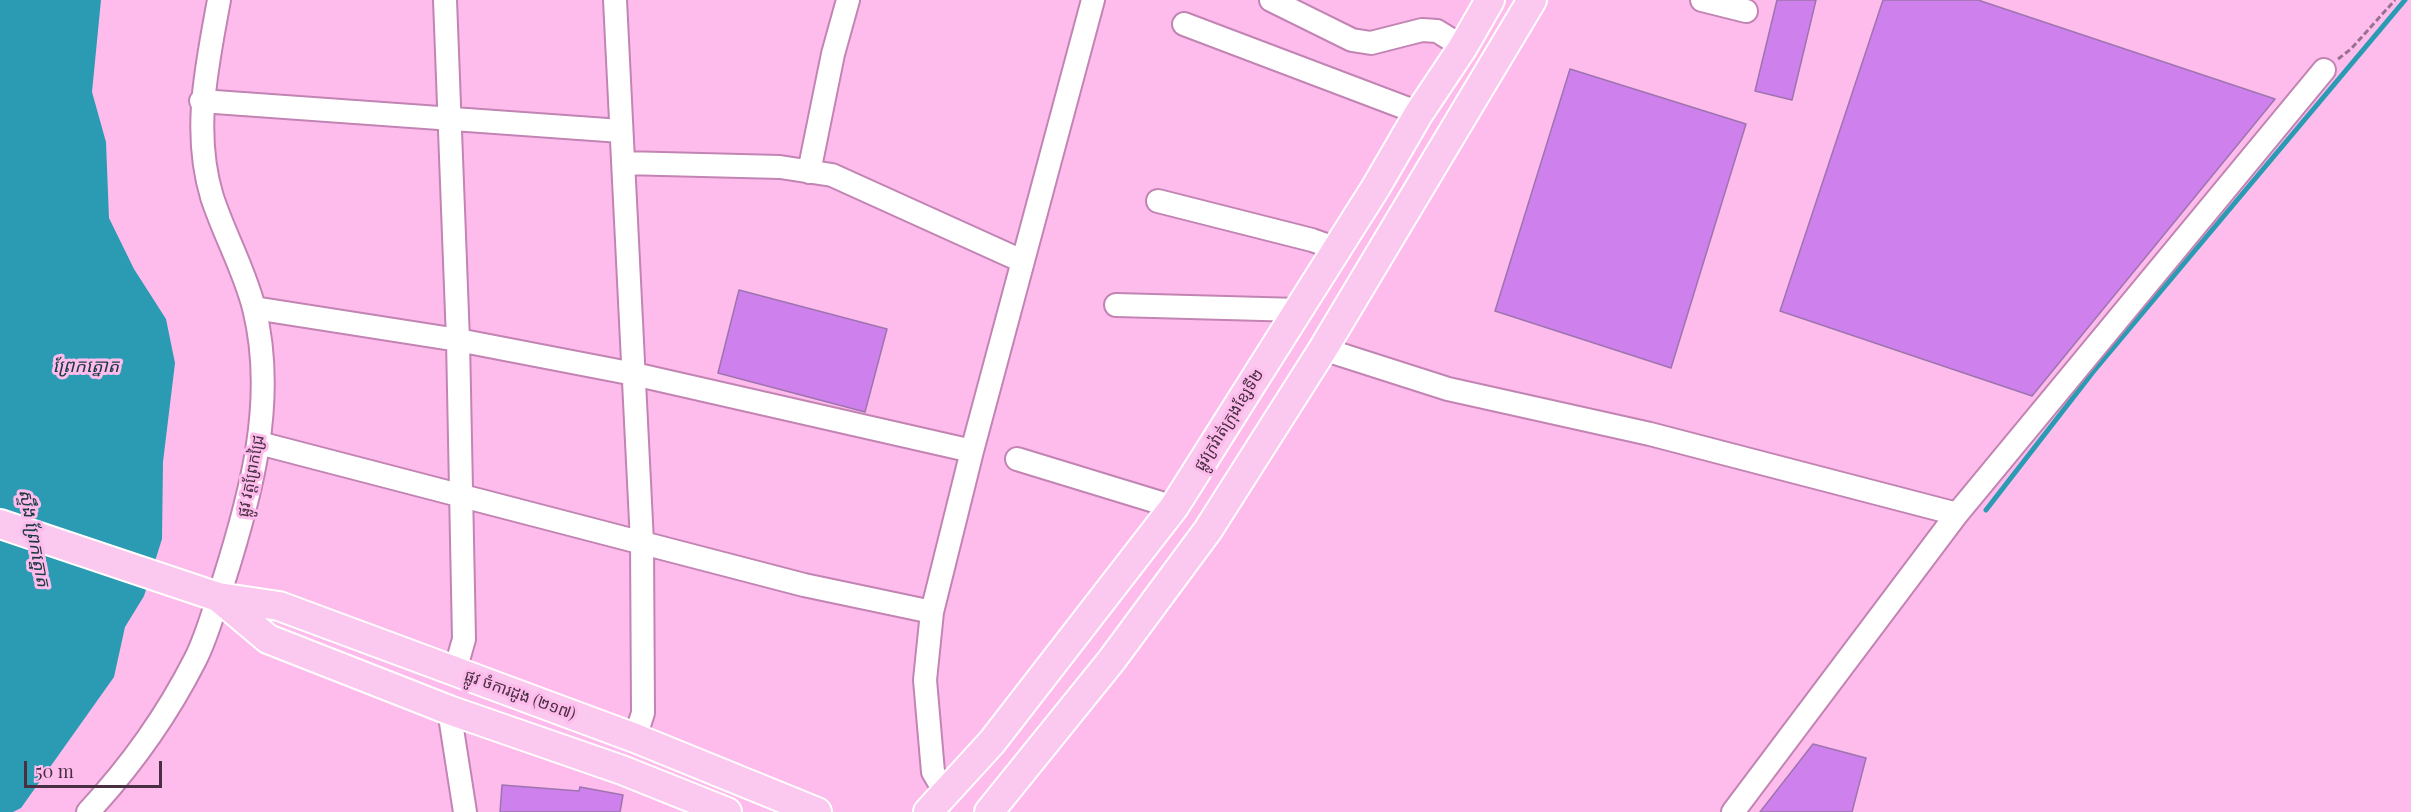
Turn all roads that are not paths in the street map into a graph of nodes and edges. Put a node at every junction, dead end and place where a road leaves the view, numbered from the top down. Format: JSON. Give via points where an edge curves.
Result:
{"nodes":[{"id":1,"x":219,"y":0,"type":"edge"},
{"id":2,"x":445,"y":0,"type":"edge"},
{"id":3,"x":615,"y":0,"type":"edge"},
{"id":4,"x":848,"y":0,"type":"edge"},
{"id":5,"x":1093,"y":0,"type":"edge"},
{"id":6,"x":1271,"y":0,"type":"edge"},
{"id":7,"x":1490,"y":0,"type":"edge"},
{"id":8,"x":1532,"y":0,"type":"edge"},
{"id":9,"x":1702,"y":0,"type":"edge"},
{"id":10,"x":1746,"y":11,"type":"dead end"},
{"id":11,"x":1184,"y":24,"type":"dead end"},
{"id":12,"x":1463,"y":47,"type":"junction"},
{"id":13,"x":2324,"y":70,"type":"road end"},
{"id":14,"x":201,"y":100,"type":"junction"},
{"id":15,"x":1419,"y":113,"type":"junction"},
{"id":16,"x":450,"y":117,"type":"junction"},
{"id":17,"x":621,"y":131,"type":"junction"},
{"id":18,"x":623,"y":163,"type":"junction"},
{"id":19,"x":809,"y":172,"type":"junction"},
{"id":20,"x":1376,"y":187,"type":"junction"},
{"id":21,"x":1158,"y":201,"type":"dead end"},
{"id":22,"x":1410,"y":206,"type":"junction"},
{"id":23,"x":1337,"y":249,"type":"junction"},
{"id":24,"x":1022,"y":261,"type":"junction"},
{"id":25,"x":1116,"y":305,"type":"dead end"},
{"id":26,"x":254,"y":308,"type":"junction"},
{"id":27,"x":1299,"y":310,"type":"junction"},
{"id":28,"x":458,"y":340,"type":"junction"},
{"id":29,"x":1323,"y":349,"type":"junction"},
{"id":30,"x":634,"y":374,"type":"junction"},
{"id":31,"x":260,"y":443,"type":"junction"},
{"id":32,"x":972,"y":451,"type":"junction"},
{"id":33,"x":1017,"y":459,"type":"dead end"},
{"id":34,"x":460,"y":495,"type":"junction"},
{"id":35,"x":1174,"y":507,"type":"junction"},
{"id":36,"x":1957,"y":514,"type":"junction"},
{"id":37,"x":0,"y":524,"type":"edge"},
{"id":38,"x":642,"y":542,"type":"junction"},
{"id":39,"x":218,"y":597,"type":"junction"},
{"id":40,"x":932,"y":612,"type":"junction"},
{"id":41,"x":455,"y":671,"type":"junction"},
{"id":42,"x":449,"y":710,"type":"junction"},
{"id":43,"x":635,"y":738,"type":"junction"},
{"id":44,"x":937,"y":803,"type":"edge"},
{"id":45,"x":88,"y":812,"type":"edge"},
{"id":46,"x":465,"y":812,"type":"edge"},
{"id":47,"x":727,"y":812,"type":"edge"},
{"id":48,"x":817,"y":812,"type":"edge"},
{"id":49,"x":989,"y":812,"type":"edge"},
{"id":50,"x":1733,"y":812,"type":"edge"}],
"edges":[{"from":1,"to":14,"type":"street","name":"ផ្លូវ វត្តព្រែកជ្រៃ"},
{"from":2,"to":16,"type":"street"},
{"from":3,"to":17,"type":"street"},
{"from":4,"to":19,"type":"street"},
{"from":5,"to":24,"type":"street"},
{"from":6,"to":12,"type":"street","via":[[1352,40],[1371,43],[1422,30],[1437,31]]},
{"from":7,"to":12,"type":"main road","name":"ផ្លូវក្រវ៉ាត់ក្រុងខ្សែទី២"},
{"from":8,"to":22,"type":"main road"},
{"from":9,"to":10,"type":"street"},
{"from":11,"to":15,"type":"street"},
{"from":12,"to":15,"type":"main road","name":"ផ្លូវក្រវ៉ាត់ក្រុងខ្សែទី២"},
{"from":13,"to":36,"type":"street"},
{"from":14,"to":16,"type":"street"},
{"from":14,"to":26,"type":"street","name":"ផ្លូវ វត្តព្រែកជ្រៃ","via":[[202,153],[213,198]]},
{"from":15,"to":20,"type":"main road","name":"ផ្លូវក្រវ៉ាត់ក្រុងខ្សែទី២"},
{"from":16,"to":17,"type":"street"},
{"from":16,"to":28,"type":"street"},
{"from":17,"to":18,"type":"street"},
{"from":18,"to":19,"type":"street","via":[[780,167]]},
{"from":18,"to":30,"type":"street"},
{"from":19,"to":24,"type":"street","via":[[832,176]]},
{"from":20,"to":22,"type":"main road"},
{"from":20,"to":23,"type":"main road","name":"ផ្លូវក្រវ៉ាត់ក្រុងខ្សែទី២"},
{"from":21,"to":23,"type":"street"},
{"from":22,"to":29,"type":"main road"},
{"from":23,"to":27,"type":"main road","name":"ផ្លូវក្រវ៉ាត់ក្រុងខ្សែទី២"},
{"from":24,"to":32,"type":"street"},
{"from":25,"to":27,"type":"street"},
{"from":26,"to":28,"type":"street"},
{"from":26,"to":31,"type":"street","name":"ផ្លូវ វត្តព្រែកជ្រៃ","via":[[263,391]]},
{"from":27,"to":35,"type":"main road","name":"ផ្លូវក្រវ៉ាត់ក្រុងខ្សែទី២"},
{"from":28,"to":30,"type":"street"},
{"from":28,"to":34,"type":"street"},
{"from":29,"to":36,"type":"street","via":[[1448,389],[1650,434]]},
{"from":29,"to":49,"type":"main road","via":[[1208,530],[1111,661]]},
{"from":30,"to":32,"type":"street"},
{"from":30,"to":38,"type":"street"},
{"from":31,"to":34,"type":"street"},
{"from":31,"to":39,"type":"street","name":"ផ្លូវ វត្តព្រែកជ្រៃ","via":[[238,537]]},
{"from":32,"to":40,"type":"street"},
{"from":33,"to":35,"type":"street"},
{"from":34,"to":38,"type":"street"},
{"from":34,"to":41,"type":"street","via":[[465,639]]},
{"from":35,"to":44,"type":"main road","name":"ផ្លូវក្រវ៉ាត់ក្រុងខ្សែទី២","via":[[993,742]]},
{"from":36,"to":50,"type":"street"},
{"from":37,"to":39,"type":"main road","name":"ផ្លូវ ចំការដូង (២១៧)"},
{"from":38,"to":40,"type":"street","via":[[804,585]]},
{"from":38,"to":43,"type":"street","via":[[643,713]]},
{"from":39,"to":41,"type":"main road","name":"ផ្លូវ ចំការដូង (២១៧)","via":[[279,606]]},
{"from":39,"to":42,"type":"main road","name":"ផ្លូវ ចំការដូង (២១៧)","via":[[268,639]]},
{"from":39,"to":45,"type":"street","name":"ផ្លូវ វត្តព្រែកជ្រៃ","via":[[196,658],[164,714],[111,788]]},
{"from":40,"to":44,"type":"street","via":[[925,680]]},
{"from":41,"to":43,"type":"main road","name":"ផ្លូវ ចំការដូង (២១៧)"},
{"from":42,"to":46,"type":"street"},
{"from":42,"to":47,"type":"main road","name":"ផ្លូវ ចំការដូង (២១៧)","via":[[622,770]]},
{"from":43,"to":48,"type":"main road","name":"ផ្លូវ ចំការដូង (២១៧)"}]}
